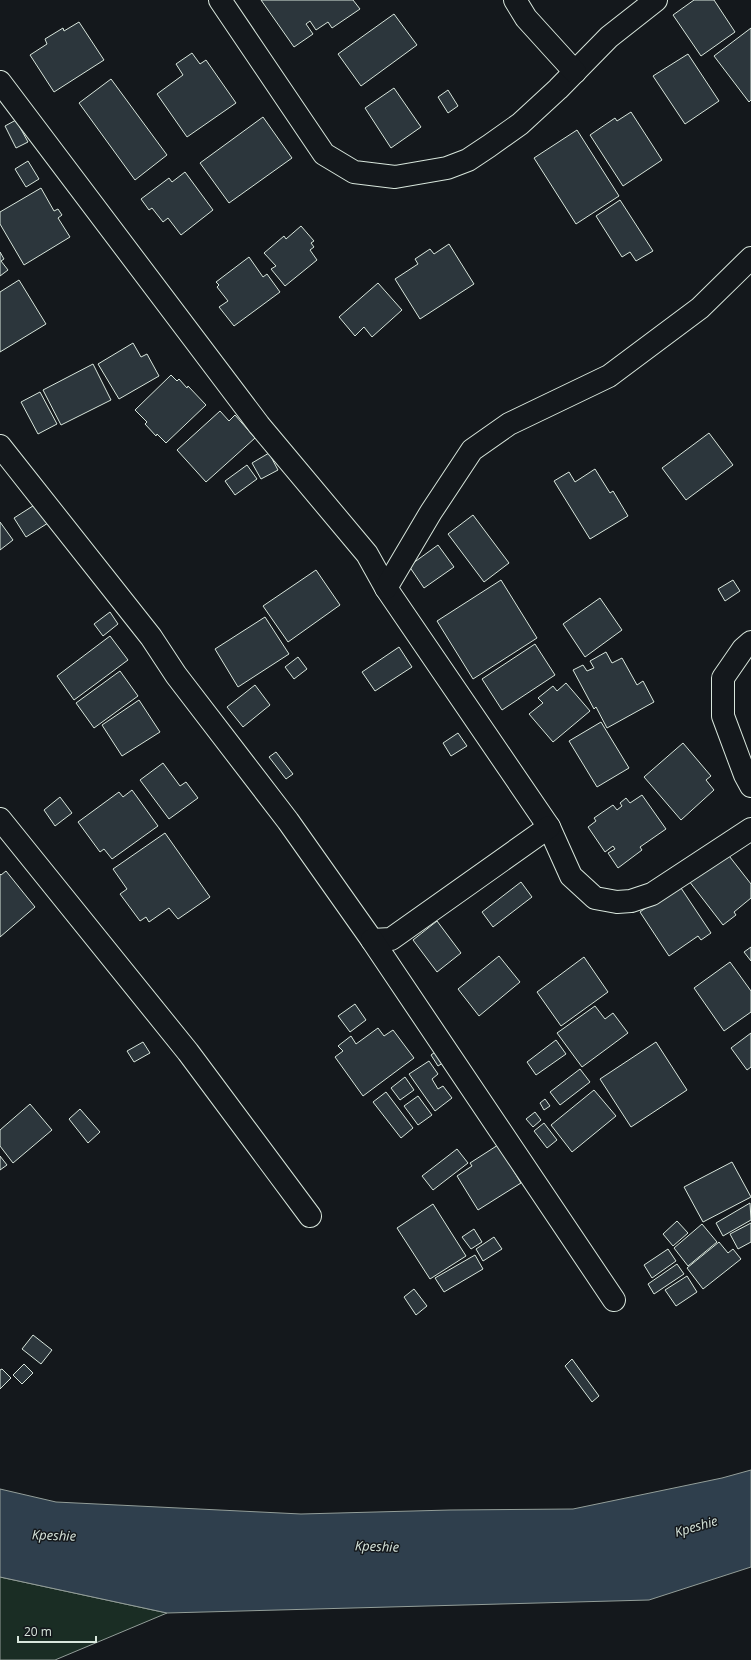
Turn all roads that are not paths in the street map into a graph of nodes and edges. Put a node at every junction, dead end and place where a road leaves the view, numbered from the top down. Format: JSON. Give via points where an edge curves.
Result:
{"nodes":[{"id":1,"x":220,"y":0,"type":"edge"},
{"id":2,"x":515,"y":0,"type":"edge"},
{"id":3,"x":656,"y":0,"type":"edge"},
{"id":4,"x":575,"y":72,"type":"junction"},
{"id":5,"x":0,"y":82,"type":"edge"},
{"id":6,"x":751,"y":258,"type":"edge"},
{"id":7,"x":0,"y":446,"type":"edge"},
{"id":8,"x":386,"y":588,"type":"junction"},
{"id":9,"x":751,"y":642,"type":"edge"},
{"id":10,"x":751,"y":786,"type":"edge"},
{"id":11,"x":0,"y":819,"type":"edge"},
{"id":12,"x":549,"y":827,"type":"junction"},
{"id":13,"x":751,"y":829,"type":"edge"},
{"id":14,"x":372,"y":940,"type":"junction"},
{"id":15,"x":310,"y":1216,"type":"dead end"},
{"id":16,"x":614,"y":1300,"type":"dead end"}],
"edges":[{"from":1,"to":4,"type":"street","via":[[324,154],[354,172],[395,178],[447,168],[468,160],[520,124]]},
{"from":2,"to":4,"type":"street","via":[[526,18]]},
{"from":3,"to":4,"type":"street","via":[[609,37]]},
{"from":5,"to":8,"type":"street","via":[[259,425],[367,554]]},
{"from":6,"to":8,"type":"street","via":[[700,308],[609,376],[509,424],[472,450],[431,512]]},
{"from":7,"to":14,"type":"street","via":[[150,637],[288,821]]},
{"from":8,"to":12,"type":"street"},
{"from":9,"to":10,"type":"street","via":[[743,649],[723,678],[723,716]]},
{"from":11,"to":15,"type":"street","via":[[188,1052]]},
{"from":12,"to":13,"type":"street","via":[[571,876],[595,898],[617,902],[631,901],[652,894]]},
{"from":12,"to":14,"type":"street","via":[[391,939]]},
{"from":14,"to":16,"type":"street"}]}
